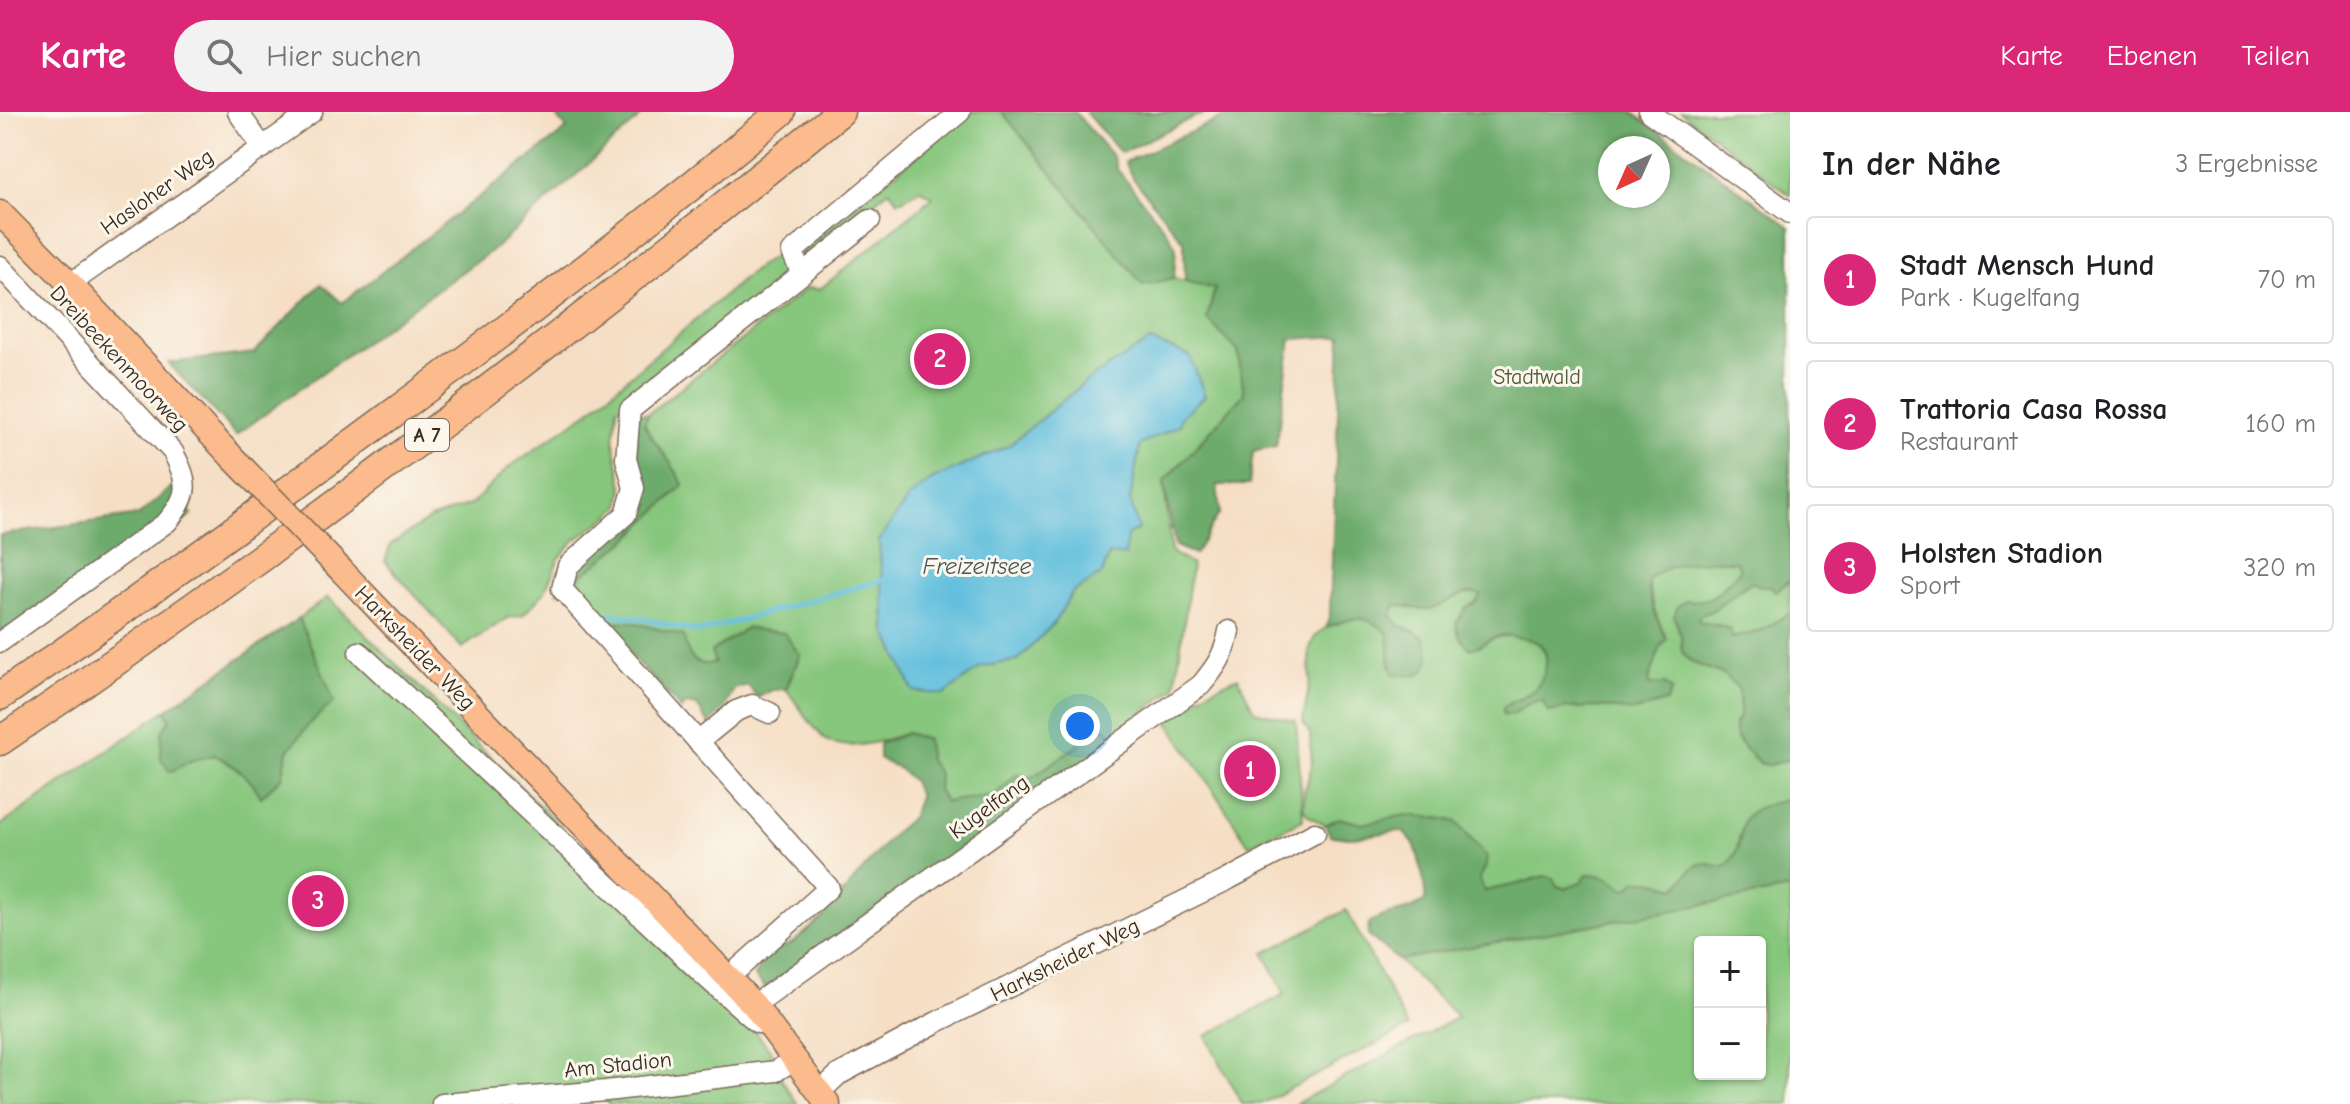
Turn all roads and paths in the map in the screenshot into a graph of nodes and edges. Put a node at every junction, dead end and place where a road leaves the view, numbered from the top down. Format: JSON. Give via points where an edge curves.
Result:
{"nodes":[{"id":1,"x":238,"y":112,"type":"edge"},
{"id":2,"x":312,"y":112,"type":"edge"},
{"id":3,"x":781,"y":112,"type":"edge"},
{"id":4,"x":840,"y":112,"type":"edge"},
{"id":5,"x":960,"y":112,"type":"edge"},
{"id":6,"x":1649,"y":112,"type":"edge"},
{"id":7,"x":263,"y":148,"type":"junction"},
{"id":8,"x":0,"y":213,"type":"edge"},
{"id":9,"x":1790,"y":213,"type":"edge"},
{"id":10,"x":870,"y":220,"type":"dead end"},
{"id":11,"x":0,"y":266,"type":"edge"},
{"id":12,"x":802,"y":274,"type":"junction"},
{"id":13,"x":70,"y":284,"type":"junction"},
{"id":14,"x":1229,"y":631,"type":"dead end"},
{"id":15,"x":0,"y":642,"type":"edge"},
{"id":16,"x":359,"y":652,"type":"dead end"},
{"id":17,"x":0,"y":696,"type":"edge"},
{"id":18,"x":770,"y":713,"type":"dead end"},
{"id":19,"x":0,"y":741,"type":"edge"},
{"id":20,"x":698,"y":742,"type":"junction"},
{"id":21,"x":1315,"y":833,"type":"dead end"},
{"id":22,"x":729,"y":977,"type":"junction"},
{"id":23,"x":754,"y":1005,"type":"junction"},
{"id":24,"x":792,"y":1054,"type":"junction"},
{"id":25,"x":824,"y":1098,"type":"edge"},
{"id":26,"x":442,"y":1104,"type":"edge"}],
"edges":[{"from":1,"to":7,"type":"street"},
{"from":2,"to":7,"type":"street","name":"Hasloher Weg"},
{"from":3,"to":17,"type":"highway","number":"A 7","via":[[470,357]]},
{"from":4,"to":19,"type":"highway","number":"A 7","via":[[492,387],[131,652]]},
{"from":5,"to":12,"type":"street","via":[[792,252]]},
{"from":6,"to":9,"type":"street"},
{"from":7,"to":13,"type":"street","name":"Hasloher Weg"},
{"from":8,"to":13,"type":"main road","name":"Harksheider Weg"},
{"from":10,"to":12,"type":"street"},
{"from":11,"to":15,"type":"street","name":"Dreibeekenmoorweg","via":[[173,452],[186,491],[167,522]]},
{"from":12,"to":20,"type":"street","via":[[630,410],[626,459],[634,488],[626,514],[568,566],[562,589]]},
{"from":13,"to":22,"type":"main road","name":"Harksheider Weg","bridge":true},
{"from":14,"to":23,"type":"street","name":"Kugelfang","via":[[1218,664],[1201,685]]},
{"from":16,"to":24,"type":"street"},
{"from":18,"to":20,"type":"street","via":[[752,705],[736,711]]},
{"from":20,"to":22,"type":"street","via":[[829,888]]},
{"from":21,"to":25,"type":"street","name":"Harksheider Weg","via":[[838,1075]]},
{"from":22,"to":23,"type":"main road","name":"Harksheider Weg"},
{"from":23,"to":24,"type":"main road","name":"Harksheider Weg"},
{"from":24,"to":25,"type":"main road","name":"Harksheider Weg"},
{"from":24,"to":26,"type":"street","name":"Am Stadion","via":[[776,1071]]}]}
